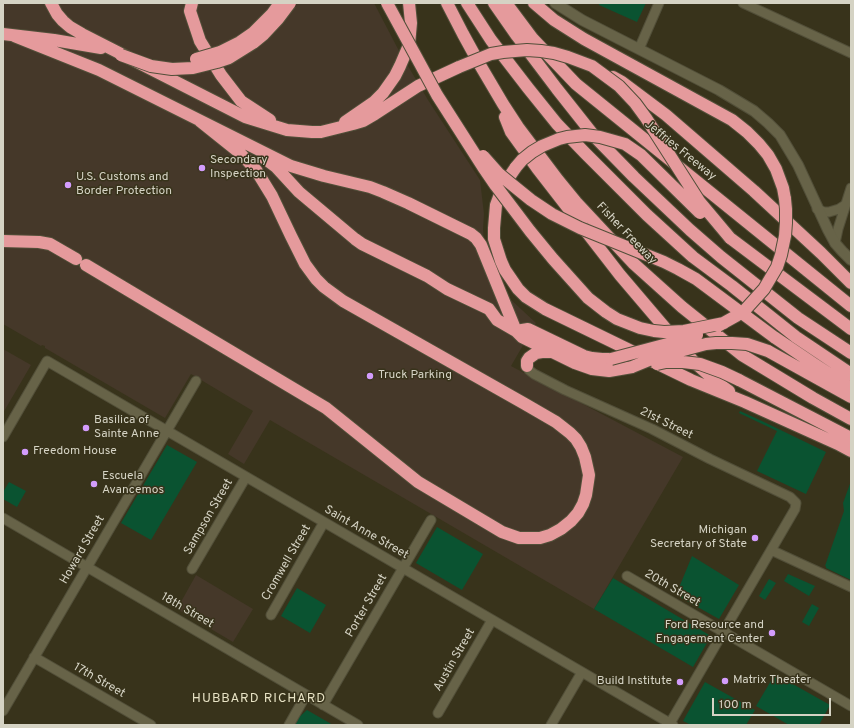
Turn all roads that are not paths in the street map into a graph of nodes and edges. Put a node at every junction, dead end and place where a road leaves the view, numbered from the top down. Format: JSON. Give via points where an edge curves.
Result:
{"nodes":[{"id":1,"x":51,"y":3,"type":"edge"},
{"id":2,"x":192,"y":3,"type":"edge"},
{"id":3,"x":280,"y":3,"type":"edge"},
{"id":4,"x":290,"y":3,"type":"edge"},
{"id":5,"x":387,"y":3,"type":"edge"},
{"id":6,"x":409,"y":3,"type":"edge"},
{"id":7,"x":447,"y":3,"type":"edge"},
{"id":8,"x":467,"y":3,"type":"edge"},
{"id":9,"x":494,"y":3,"type":"edge"},
{"id":10,"x":506,"y":3,"type":"edge"},
{"id":11,"x":534,"y":3,"type":"edge"},
{"id":12,"x":555,"y":3,"type":"edge"},
{"id":13,"x":659,"y":3,"type":"edge"},
{"id":14,"x":743,"y":3,"type":"edge"},
{"id":15,"x":9,"y":35,"type":"edge"},
{"id":16,"x":639,"y":49,"type":"junction"},
{"id":17,"x":851,"y":53,"type":"edge"},
{"id":18,"x":121,"y":55,"type":"junction"},
{"id":19,"x":592,"y":66,"type":"junction"},
{"id":20,"x":489,"y":82,"type":"junction"},
{"id":21,"x":200,"y":121,"type":"junction"},
{"id":22,"x":456,"y":125,"type":"junction"},
{"id":23,"x":335,"y":129,"type":"junction"},
{"id":24,"x":287,"y":130,"type":"junction"},
{"id":25,"x":246,"y":144,"type":"junction"},
{"id":26,"x":850,"y":193,"type":"edge"},
{"id":27,"x":845,"y":205,"type":"junction"},
{"id":28,"x":818,"y":209,"type":"junction"},
{"id":29,"x":730,"y":238,"type":"junction"},
{"id":30,"x":3,"y":241,"type":"edge"},
{"id":31,"x":834,"y":242,"type":"junction"},
{"id":32,"x":851,"y":260,"type":"edge"},
{"id":33,"x":851,"y":283,"type":"edge"},
{"id":34,"x":851,"y":306,"type":"edge"},
{"id":35,"x":724,"y":323,"type":"junction"},
{"id":36,"x":851,"y":329,"type":"edge"},
{"id":37,"x":519,"y":334,"type":"junction"},
{"id":38,"x":851,"y":353,"type":"edge"},
{"id":39,"x":561,"y":356,"type":"junction"},
{"id":40,"x":527,"y":366,"type":"junction"},
{"id":41,"x":631,"y":367,"type":"junction"},
{"id":42,"x":851,"y":374,"type":"edge"},
{"id":43,"x":196,"y":381,"type":"dead end"},
{"id":44,"x":851,"y":388,"type":"edge"},
{"id":45,"x":851,"y":397,"type":"edge"},
{"id":46,"x":745,"y":402,"type":"junction"},
{"id":47,"x":851,"y":419,"type":"edge"},
{"id":48,"x":167,"y":431,"type":"junction"},
{"id":49,"x":3,"y":437,"type":"edge"},
{"id":50,"x":851,"y":438,"type":"edge"},
{"id":51,"x":851,"y":451,"type":"edge"},
{"id":52,"x":246,"y":477,"type":"junction"},
{"id":53,"x":3,"y":518,"type":"edge"},
{"id":54,"x":431,"y":520,"type":"dead end"},
{"id":55,"x":324,"y":522,"type":"junction"},
{"id":56,"x":771,"y":550,"type":"junction"},
{"id":57,"x":87,"y":567,"type":"junction"},
{"id":58,"x":403,"y":568,"type":"junction"},
{"id":59,"x":192,"y":570,"type":"dead end"},
{"id":60,"x":627,"y":576,"type":"dead end"},
{"id":61,"x":851,"y":587,"type":"edge"},
{"id":62,"x":271,"y":615,"type":"dead end"},
{"id":63,"x":492,"y":620,"type":"junction"},
{"id":64,"x":724,"y":632,"type":"junction"},
{"id":65,"x":34,"y":657,"type":"junction"},
{"id":66,"x":582,"y":672,"type":"junction"},
{"id":67,"x":306,"y":695,"type":"junction"},
{"id":68,"x":323,"y":705,"type":"junction"},
{"id":69,"x":851,"y":706,"type":"edge"},
{"id":70,"x":3,"y":711,"type":"edge"},
{"id":71,"x":438,"y":713,"type":"dead end"},
{"id":72,"x":671,"y":724,"type":"edge"},
{"id":73,"x":151,"y":725,"type":"edge"},
{"id":74,"x":289,"y":725,"type":"edge"},
{"id":75,"x":358,"y":725,"type":"edge"},
{"id":76,"x":551,"y":725,"type":"edge"}],
"edges":[{"from":1,"to":24,"type":"highway","via":[[63,21],[82,34],[245,116]]},
{"from":2,"to":24,"type":"highway","via":[[190,11],[200,41],[221,75],[241,101]]},
{"from":3,"to":18,"type":"highway","bridge":true,"via":[[253,33],[220,52],[194,59],[162,62]]},
{"from":4,"to":18,"type":"highway","bridge":true,"via":[[253,44],[217,62],[193,68],[172,69],[151,66]]},
{"from":5,"to":22,"type":"highway","bridge":true},
{"from":6,"to":23,"type":"highway","via":[[409,45],[396,76],[374,102]]},
{"from":7,"to":20,"type":"highway","name":"Fisher Freeway"},
{"from":8,"to":42,"type":"highway","via":[[491,40],[557,124],[647,215],[693,257],[796,337]]},
{"from":9,"to":38,"type":"highway","via":[[595,137],[634,177],[721,257],[798,318]]},
{"from":10,"to":34,"type":"highway","name":"Jeffries Freeway","via":[[533,39],[576,84]]},
{"from":11,"to":35,"type":"highway","bridge":true,"via":[[554,20],[584,39],[732,120],[760,144],[768,155],[776,169],[785,199],[786,223],[781,255],[777,267],[754,300],[745,310]]},
{"from":12,"to":16,"type":"street"},
{"from":13,"to":16,"type":"street"},
{"from":14,"to":17,"type":"street"},
{"from":15,"to":18,"type":"highway","via":[[97,47]]},
{"from":15,"to":21,"type":"highway","via":[[99,70]]},
{"from":16,"to":28,"type":"street","via":[[719,90],[754,111],[768,123],[780,135],[798,165]]},
{"from":19,"to":23,"type":"highway","bridge":true,"via":[[541,51],[491,54],[418,86],[363,121]]},
{"from":19,"to":29,"type":"highway","bridge":true,"via":[[619,86],[635,103],[699,201]]},
{"from":19,"to":33,"type":"highway","bridge":true,"via":[[622,82],[666,115],[754,191]]},
{"from":20,"to":46,"type":"highway","via":[[511,132],[620,275],[694,362]]},
{"from":20,"to":47,"type":"highway","name":"Fisher Freeway","via":[[518,127],[558,180],[633,263],[682,307],[742,355]]},
{"from":21,"to":25,"type":"highway"},
{"from":21,"to":30,"type":"highway","via":[[240,153],[256,170],[272,196],[305,264],[334,295],[561,425],[576,439],[588,466],[589,475],[583,504],[571,521],[550,535],[540,538],[510,536],[418,482],[326,408],[81,262],[50,244]]},
{"from":22,"to":35,"type":"highway","bridge":true,"via":[[530,231],[584,293],[606,312],[640,328],[664,332]]},
{"from":22,"to":44,"type":"highway","bridge":true,"via":[[499,174],[546,211],[580,228],[664,262],[696,279],[774,337]]},
{"from":23,"to":24,"type":"highway","via":[[312,132]]},
{"from":25,"to":37,"type":"highway","via":[[276,167],[299,192],[362,244],[489,309],[497,320]]},
{"from":25,"to":37,"type":"highway","via":[[291,166],[383,192],[474,236],[481,245]]},
{"from":26,"to":27,"type":"street"},
{"from":27,"to":28,"type":"street","via":[[829,212]]},
{"from":27,"to":31,"type":"street"},
{"from":28,"to":31,"type":"street"},
{"from":29,"to":36,"type":"highway"},
{"from":29,"to":46,"type":"highway","bridge":true,"via":[[641,155],[625,144],[600,137],[567,137],[542,146],[516,167],[503,186],[496,205],[494,239],[500,261],[526,297],[545,309],[691,380]]},
{"from":31,"to":32,"type":"street"},
{"from":35,"to":37,"type":"highway","bridge":true,"via":[[690,338],[602,359],[584,356],[528,329]]},
{"from":37,"to":39,"type":"highway"},
{"from":37,"to":40,"type":"highway","via":[[525,345]]},
{"from":39,"to":40,"type":"highway","via":[[548,351],[536,353],[529,358]]},
{"from":39,"to":41,"type":"highway","via":[[585,367],[602,371]]},
{"from":40,"to":56,"type":"street","name":"21st Street","via":[[534,374],[564,390],[652,429],[790,497],[796,503],[795,509]]},
{"from":41,"to":45,"type":"highway","bridge":true,"via":[[706,344],[747,344],[768,351]]},
{"from":41,"to":50,"type":"highway","bridge":true,"via":[[666,362],[692,362],[713,368]]},
{"from":43,"to":48,"type":"street","name":"Howard Street"},
{"from":46,"to":51,"type":"highway"},
{"from":48,"to":49,"type":"street","name":"Saint Anne Street","via":[[47,361]]},
{"from":48,"to":52,"type":"street","name":"Saint Anne Street"},
{"from":48,"to":57,"type":"street","name":"Howard Street"},
{"from":52,"to":55,"type":"street","name":"Saint Anne Street"},
{"from":52,"to":59,"type":"street","name":"Sampson Street"},
{"from":53,"to":57,"type":"street","name":"18th Street"},
{"from":54,"to":58,"type":"street","name":"Porter Street"},
{"from":55,"to":58,"type":"street","name":"Saint Anne Street"},
{"from":55,"to":62,"type":"street","name":"Cromwell Street"},
{"from":56,"to":61,"type":"street"},
{"from":56,"to":64,"type":"street"},
{"from":57,"to":65,"type":"street","name":"Howard Street"},
{"from":57,"to":67,"type":"street","name":"18th Street"},
{"from":58,"to":63,"type":"street","name":"Saint Anne Street"},
{"from":58,"to":68,"type":"street","name":"Porter Street"},
{"from":60,"to":64,"type":"street","name":"20th Street"},
{"from":63,"to":66,"type":"street","name":"Saint Anne Street"},
{"from":63,"to":71,"type":"street","name":"Austin Street"},
{"from":64,"to":69,"type":"street","name":"20th Street"},
{"from":64,"to":72,"type":"street"},
{"from":65,"to":70,"type":"street","name":"Howard Street"},
{"from":65,"to":73,"type":"street","name":"17th Street"},
{"from":66,"to":72,"type":"street","name":"Saint Anne Street"},
{"from":66,"to":76,"type":"street"},
{"from":67,"to":68,"type":"street","name":"18th Street"},
{"from":67,"to":74,"type":"street"},
{"from":68,"to":75,"type":"street","name":"18th Street"}]}
